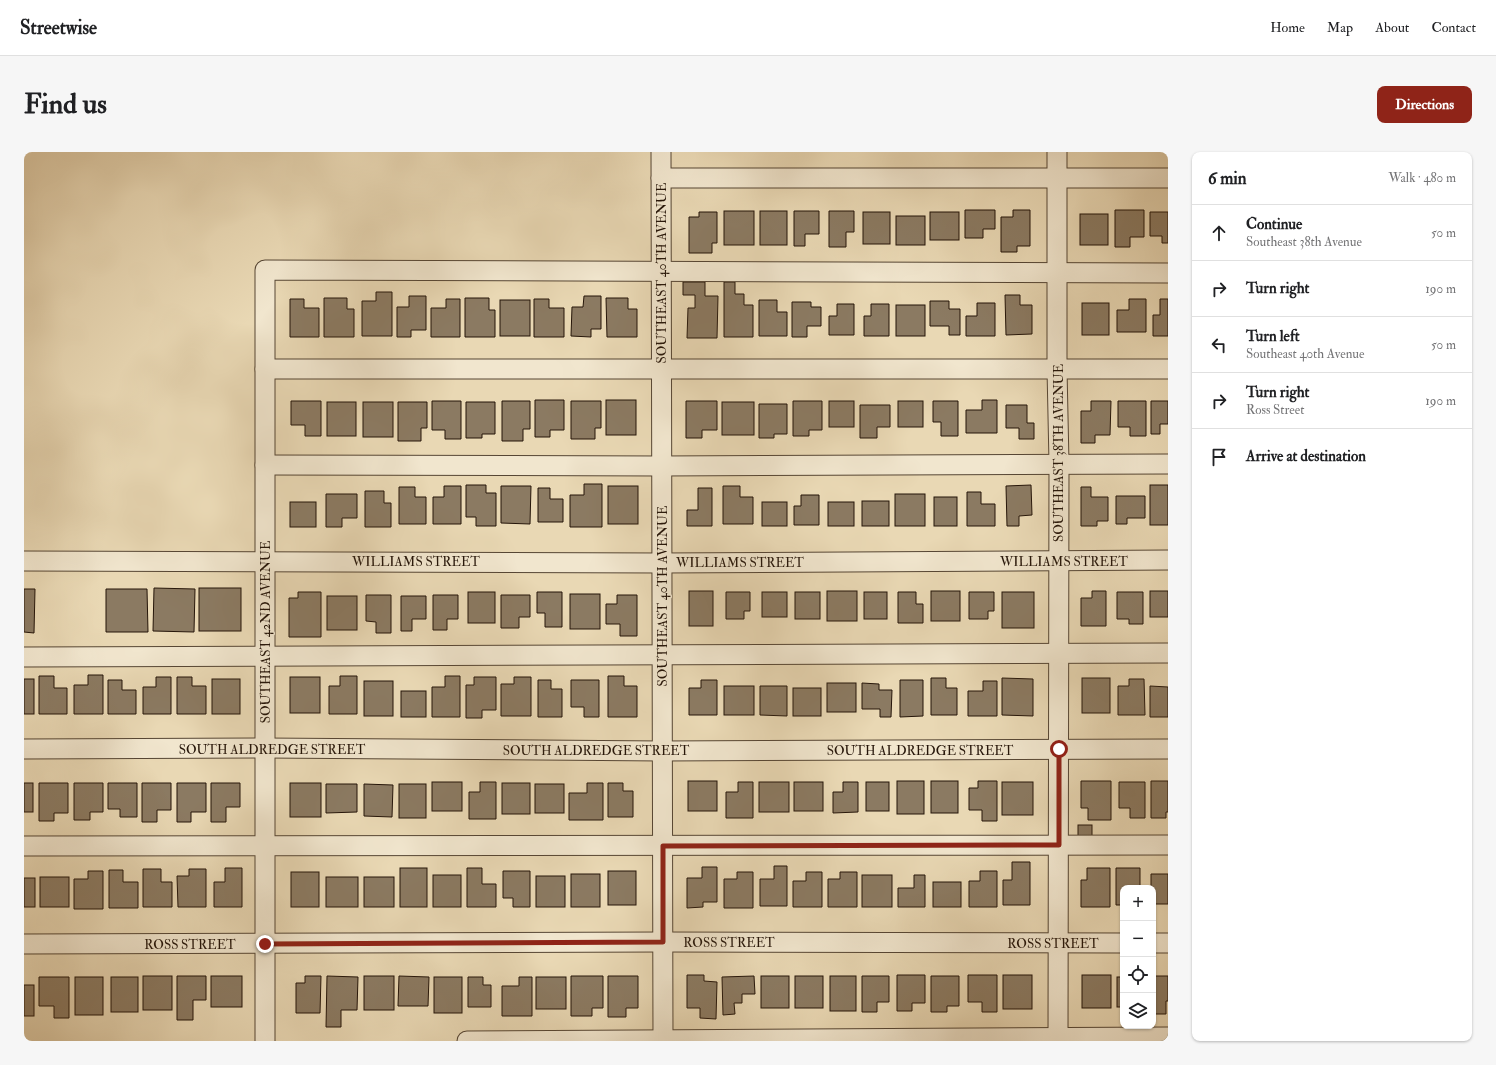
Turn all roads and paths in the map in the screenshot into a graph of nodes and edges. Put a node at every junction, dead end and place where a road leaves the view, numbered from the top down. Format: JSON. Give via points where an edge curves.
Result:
{"nodes":[{"id":1,"x":661,"y":152,"type":"edge"},
{"id":2,"x":1057,"y":152,"type":"edge"},
{"id":3,"x":661,"y":178,"type":"junction"},
{"id":4,"x":1058,"y":178,"type":"junction"},
{"id":5,"x":1168,"y":178,"type":"edge"},
{"id":6,"x":662,"y":272,"type":"junction"},
{"id":7,"x":1058,"y":273,"type":"junction"},
{"id":8,"x":1168,"y":273,"type":"edge"},
{"id":9,"x":265,"y":369,"type":"junction"},
{"id":10,"x":661,"y":369,"type":"junction"},
{"id":11,"x":1058,"y":369,"type":"junction"},
{"id":12,"x":1168,"y":369,"type":"edge"},
{"id":13,"x":1059,"y":463,"type":"junction"},
{"id":14,"x":1168,"y":464,"type":"edge"},
{"id":15,"x":265,"y":465,"type":"junction"},
{"id":16,"x":661,"y":466,"type":"junction"},
{"id":17,"x":1168,"y":560,"type":"edge"},
{"id":18,"x":24,"y":561,"type":"edge"},
{"id":19,"x":265,"y":561,"type":"junction"},
{"id":20,"x":1058,"y":561,"type":"junction"},
{"id":21,"x":662,"y":563,"type":"junction"},
{"id":22,"x":1168,"y":653,"type":"edge"},
{"id":23,"x":1058,"y":654,"type":"junction"},
{"id":24,"x":662,"y":656,"type":"junction"},
{"id":25,"x":24,"y":657,"type":"edge"},
{"id":26,"x":265,"y":657,"type":"junction"},
{"id":27,"x":264,"y":748,"type":"junction"},
{"id":28,"x":24,"y":749,"type":"edge"},
{"id":29,"x":1059,"y":749,"type":"junction"},
{"id":30,"x":1168,"y":749,"type":"edge"},
{"id":31,"x":662,"y":751,"type":"junction"},
{"id":32,"x":1059,"y":845,"type":"junction"},
{"id":33,"x":1168,"y":845,"type":"edge"},
{"id":34,"x":24,"y":846,"type":"edge"},
{"id":35,"x":265,"y":846,"type":"junction"},
{"id":36,"x":663,"y":846,"type":"junction"},
{"id":37,"x":663,"y":942,"type":"junction"},
{"id":38,"x":1120,"y":943,"type":"edge"},
{"id":39,"x":1156,"y":943,"type":"edge"},
{"id":40,"x":1168,"y":943,"type":"edge"},
{"id":41,"x":24,"y":944,"type":"edge"},
{"id":42,"x":265,"y":944,"type":"junction"},
{"id":43,"x":1058,"y":944,"type":"junction"},
{"id":44,"x":1168,"y":1037,"type":"edge"},
{"id":45,"x":1058,"y":1039,"type":"edge"},
{"id":46,"x":265,"y":1041,"type":"edge"},
{"id":47,"x":467,"y":1041,"type":"edge"},
{"id":48,"x":663,"y":1041,"type":"edge"}],
"edges":[{"from":1,"to":3,"type":"street","name":"SOUTHEAST 40TH AVENUE"},
{"from":2,"to":4,"type":"street","name":"SOUTHEAST 38TH AVENUE"},
{"from":3,"to":4,"type":"street"},
{"from":3,"to":6,"type":"street","name":"SOUTHEAST 40TH AVENUE"},
{"from":4,"to":5,"type":"street"},
{"from":4,"to":7,"type":"street","name":"SOUTHEAST 38TH AVENUE"},
{"from":6,"to":7,"type":"street"},
{"from":6,"to":9,"type":"street","name":"SOUTHEAST 42ND AVENUE","via":[[265,270]]},
{"from":6,"to":10,"type":"street","name":"SOUTHEAST 40TH AVENUE"},
{"from":7,"to":8,"type":"street"},
{"from":7,"to":11,"type":"street","name":"SOUTHEAST 38TH AVENUE"},
{"from":9,"to":10,"type":"street"},
{"from":9,"to":15,"type":"street","name":"SOUTHEAST 42ND AVENUE"},
{"from":10,"to":11,"type":"street"},
{"from":10,"to":16,"type":"street","name":"SOUTHEAST 40TH AVENUE"},
{"from":11,"to":12,"type":"street"},
{"from":11,"to":13,"type":"street","name":"SOUTHEAST 38TH AVENUE"},
{"from":13,"to":14,"type":"street"},
{"from":13,"to":16,"type":"street"},
{"from":13,"to":20,"type":"street","name":"SOUTHEAST 38TH AVENUE"},
{"from":15,"to":16,"type":"street"},
{"from":15,"to":19,"type":"street","name":"SOUTHEAST 42ND AVENUE"},
{"from":16,"to":21,"type":"street","name":"SOUTHEAST 40TH AVENUE"},
{"from":17,"to":20,"type":"street","name":"WILLIAMS STREET"},
{"from":18,"to":19,"type":"street","name":"WILLIAMS STREET"},
{"from":19,"to":21,"type":"street","name":"WILLIAMS STREET"},
{"from":19,"to":26,"type":"street","name":"SOUTHEAST 42ND AVENUE"},
{"from":20,"to":21,"type":"street","name":"WILLIAMS STREET"},
{"from":20,"to":23,"type":"street","name":"SOUTHEAST 38TH AVENUE"},
{"from":21,"to":24,"type":"street","name":"SOUTHEAST 40TH AVENUE"},
{"from":22,"to":23,"type":"street"},
{"from":23,"to":24,"type":"street"},
{"from":23,"to":29,"type":"street","name":"SOUTHEAST 38TH AVENUE"},
{"from":24,"to":26,"type":"street"},
{"from":24,"to":31,"type":"street","name":"SOUTHEAST 40TH AVENUE"},
{"from":25,"to":26,"type":"street"},
{"from":26,"to":27,"type":"street","name":"SOUTHEAST 42ND AVENUE"},
{"from":27,"to":28,"type":"street","name":"SOUTH ALDREDGE STREET"},
{"from":27,"to":31,"type":"street","name":"SOUTH ALDREDGE STREET"},
{"from":27,"to":35,"type":"street","name":"SOUTHEAST 42ND AVENUE"},
{"from":29,"to":30,"type":"street","name":"SOUTH ALDREDGE STREET"},
{"from":29,"to":31,"type":"street","name":"SOUTH ALDREDGE STREET"},
{"from":29,"to":32,"type":"street","name":"SOUTHEAST 38TH AVENUE"},
{"from":31,"to":36,"type":"street","name":"SOUTHEAST 40TH AVENUE"},
{"from":32,"to":33,"type":"street"},
{"from":32,"to":36,"type":"street"},
{"from":32,"to":43,"type":"street","name":"SOUTHEAST 38TH AVENUE"},
{"from":34,"to":35,"type":"street"},
{"from":35,"to":36,"type":"street"},
{"from":35,"to":42,"type":"street","name":"SOUTHEAST 42ND AVENUE"},
{"from":36,"to":37,"type":"street","name":"SOUTHEAST 40TH AVENUE"},
{"from":37,"to":42,"type":"street","name":"ROSS STREET"},
{"from":37,"to":43,"type":"street","name":"ROSS STREET"},
{"from":37,"to":48,"type":"street","name":"SOUTHEAST 40TH AVENUE"},
{"from":38,"to":43,"type":"street","name":"ROSS STREET"},
{"from":39,"to":40,"type":"street"},
{"from":41,"to":42,"type":"street","name":"ROSS STREET"},
{"from":42,"to":46,"type":"street","name":"SOUTHEAST 42ND AVENUE"},
{"from":43,"to":45,"type":"street","name":"SOUTHEAST 38TH AVENUE"},
{"from":44,"to":45,"type":"street"},
{"from":45,"to":48,"type":"street"},
{"from":47,"to":48,"type":"street"}]}
